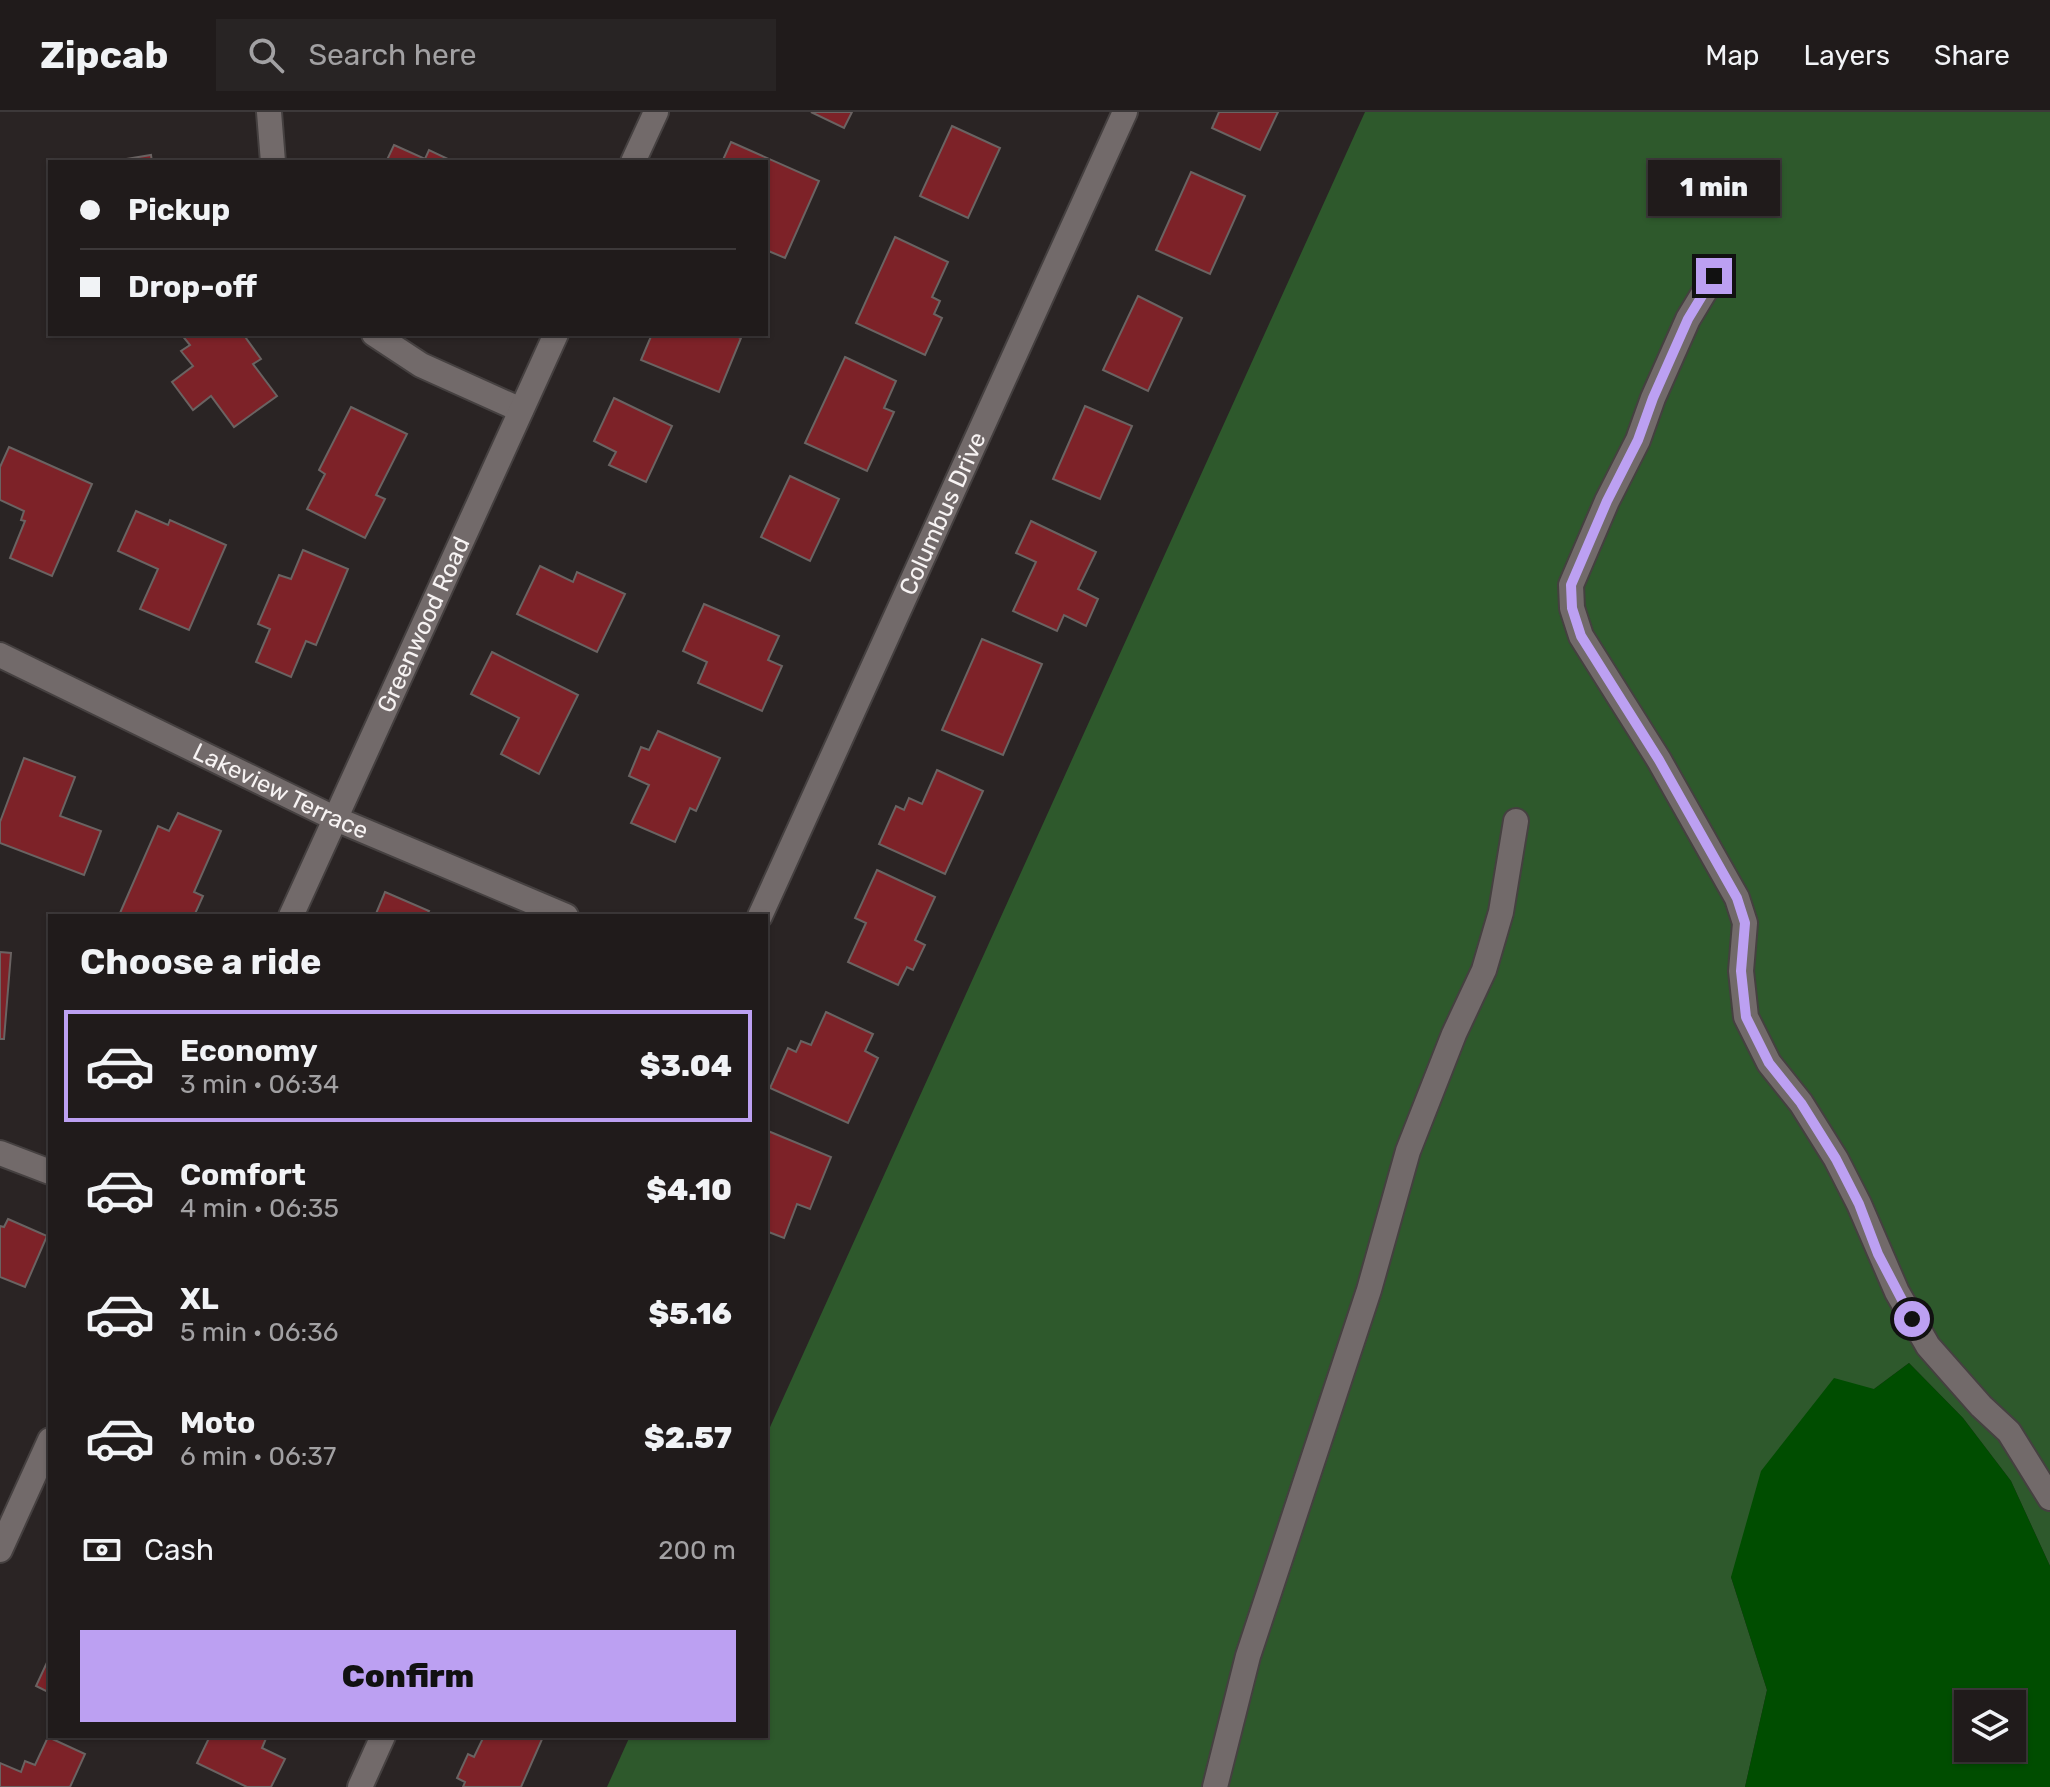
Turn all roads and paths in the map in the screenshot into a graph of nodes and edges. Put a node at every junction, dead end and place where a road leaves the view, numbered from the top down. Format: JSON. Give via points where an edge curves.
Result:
{"nodes":[{"id":1,"x":269,"y":112,"type":"edge"},
{"id":2,"x":656,"y":112,"type":"edge"},
{"id":3,"x":1125,"y":112,"type":"edge"},
{"id":4,"x":273,"y":160,"type":"edge"},
{"id":5,"x":634,"y":160,"type":"edge"},
{"id":6,"x":1714,"y":276,"type":"dead end"},
{"id":7,"x":377,"y":336,"type":"edge"},
{"id":8,"x":555,"y":336,"type":"edge"},
{"id":9,"x":521,"y":410,"type":"junction"},
{"id":10,"x":0,"y":655,"type":"edge"},
{"id":11,"x":336,"y":819,"type":"junction"},
{"id":12,"x":1516,"y":821,"type":"dead end"},
{"id":13,"x":292,"y":914,"type":"edge"},
{"id":14,"x":561,"y":914,"type":"edge"},
{"id":15,"x":761,"y":914,"type":"edge"},
{"id":16,"x":0,"y":1153,"type":"edge"},
{"id":17,"x":48,"y":1171,"type":"edge"},
{"id":18,"x":48,"y":1444,"type":"edge"},
{"id":19,"x":2050,"y":1498,"type":"edge"},
{"id":20,"x":0,"y":1550,"type":"edge"},
{"id":21,"x":382,"y":1738,"type":"edge"},
{"id":22,"x":360,"y":1787,"type":"edge"},
{"id":23,"x":1215,"y":1787,"type":"edge"}],
"edges":[{"from":1,"to":4,"type":"street"},
{"from":2,"to":5,"type":"street"},
{"from":3,"to":15,"type":"street","name":"Columbus Drive"},
{"from":6,"to":19,"type":"street","via":[[1688,319],[1586,547],[1571,585],[1572,608],[1581,636],[1737,898],[1745,923],[1741,971],[1746,1017],[1769,1063],[1836,1159],[1928,1346],[2009,1432]]},
{"from":7,"to":9,"type":"street","via":[[421,365]]},
{"from":8,"to":9,"type":"street","name":"Greenwood Road"},
{"from":9,"to":11,"type":"street","name":"Greenwood Road"},
{"from":10,"to":11,"type":"street","name":"Lakeview Terrace"},
{"from":11,"to":13,"type":"street","name":"Greenwood Road"},
{"from":11,"to":14,"type":"street","name":"Lakeview Terrace"},
{"from":12,"to":23,"type":"street","via":[[1501,912],[1484,970],[1408,1151],[1369,1290],[1248,1656]]},
{"from":16,"to":17,"type":"street"},
{"from":18,"to":20,"type":"street"},
{"from":21,"to":22,"type":"street"}]}
